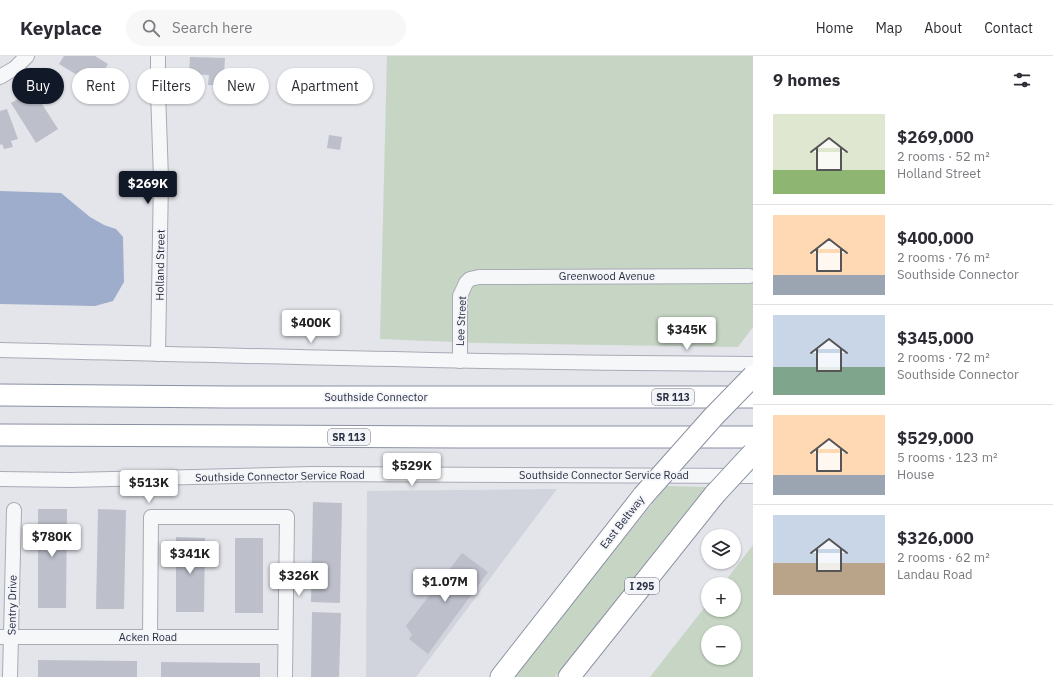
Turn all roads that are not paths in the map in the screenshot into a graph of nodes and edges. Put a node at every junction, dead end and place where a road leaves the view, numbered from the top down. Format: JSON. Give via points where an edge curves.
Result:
{"nodes":[{"id":1,"x":27,"y":56,"type":"edge"},
{"id":2,"x":158,"y":56,"type":"edge"},
{"id":3,"x":0,"y":77,"type":"edge"},
{"id":4,"x":749,"y":276,"type":"dead end"},
{"id":5,"x":466,"y":283,"type":"joint"},
{"id":6,"x":0,"y":350,"type":"edge"},
{"id":7,"x":158,"y":354,"type":"junction"},
{"id":8,"x":460,"y":361,"type":"junction"},
{"id":9,"x":753,"y":364,"type":"edge"},
{"id":10,"x":753,"y":376,"type":"edge"},
{"id":11,"x":0,"y":395,"type":"edge"},
{"id":12,"x":753,"y":397,"type":"edge"},
{"id":13,"x":0,"y":436,"type":"edge"},
{"id":14,"x":753,"y":436,"type":"edge"},
{"id":15,"x":656,"y":437,"type":"junction"},
{"id":16,"x":753,"y":445,"type":"edge"},
{"id":17,"x":753,"y":453,"type":"edge"},
{"id":18,"x":753,"y":476,"type":"edge"},
{"id":19,"x":0,"y":479,"type":"edge"},
{"id":20,"x":14,"y":510,"type":"dead end"},
{"id":21,"x":6,"y":567,"type":"edge"},
{"id":22,"x":6,"y":637,"type":"edge"},
{"id":23,"x":150,"y":637,"type":"junction"},
{"id":24,"x":285,"y":637,"type":"junction"},
{"id":25,"x":10,"y":677,"type":"edge"},
{"id":26,"x":285,"y":677,"type":"edge"},
{"id":27,"x":501,"y":677,"type":"edge"},
{"id":28,"x":570,"y":677,"type":"edge"}],
"edges":[{"from":1,"to":3,"type":"street","via":[[15,68]]},
{"from":2,"to":7,"type":"street","name":"Holland Street","via":[[161,179]]},
{"from":4,"to":5,"type":"street","name":"Greenwood Avenue","via":[[479,277]]},
{"from":5,"to":8,"type":"street","name":"Lee Street","via":[[460,296]]},
{"from":6,"to":7,"type":"street"},
{"from":7,"to":8,"type":"street"},
{"from":8,"to":9,"type":"street"},
{"from":10,"to":27,"type":"highway","name":"East Beltway","bridge":true,"via":[[643,496]]},
{"from":11,"to":12,"type":"highway","name":"Southside Connector","number":"SR 113"},
{"from":13,"to":15,"type":"highway","number":"SR 113"},
{"from":14,"to":15,"type":"highway","number":"SR 113"},
{"from":15,"to":16,"type":"highway"},
{"from":17,"to":28,"type":"highway","number":"I 295","bridge":true,"via":[[715,494]]},
{"from":18,"to":19,"type":"street","name":"Southside Connector Service Road","via":[[312,474],[72,480]]},
{"from":20,"to":21,"type":"street","name":"Sentry Drive"},
{"from":21,"to":22,"type":"street","name":"Sentry Drive"},
{"from":22,"to":23,"type":"street","name":"Acken Road"},
{"from":22,"to":25,"type":"street","name":"Sentry Drive"},
{"from":23,"to":24,"type":"street","name":"Acken Road"},
{"from":23,"to":24,"type":"street","via":[[150,517],[288,517]]},
{"from":24,"to":26,"type":"street"}]}
